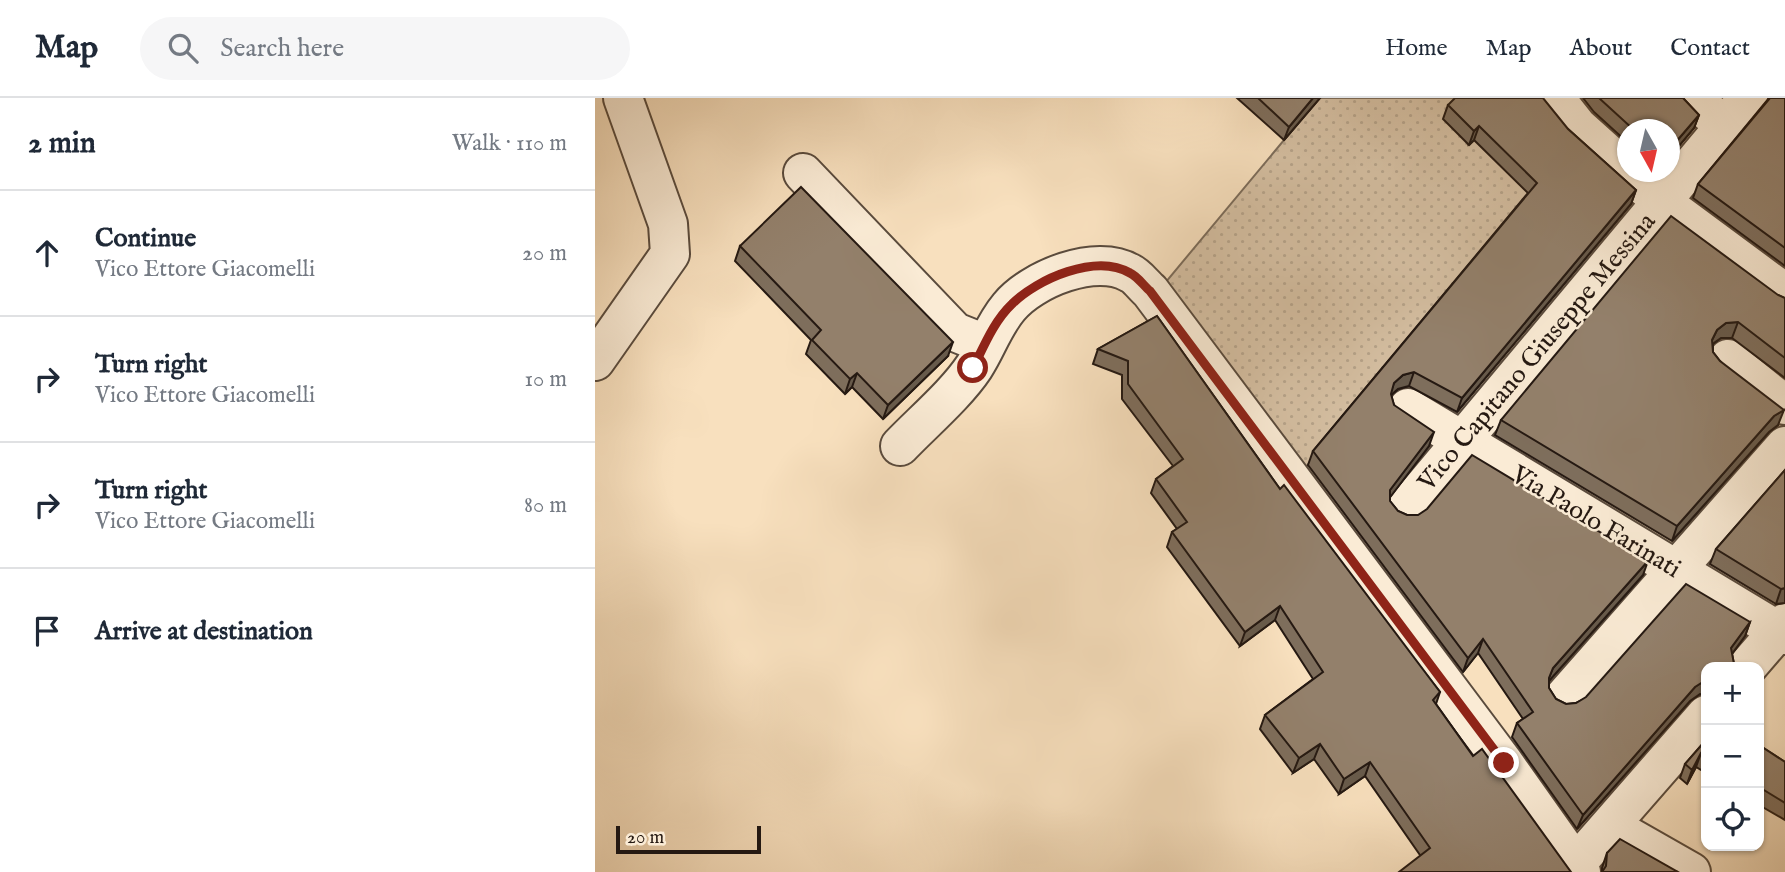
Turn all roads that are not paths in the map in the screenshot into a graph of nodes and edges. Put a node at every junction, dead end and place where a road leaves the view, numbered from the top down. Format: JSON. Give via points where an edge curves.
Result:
{"nodes":[{"id":1,"x":622,"y":98,"type":"edge"},
{"id":2,"x":1555,"y":98,"type":"edge"},
{"id":3,"x":1692,"y":98,"type":"edge"},
{"id":4,"x":1737,"y":112,"type":"edge"},
{"id":5,"x":1617,"y":161,"type":"edge"},
{"id":6,"x":803,"y":173,"type":"dead end"},
{"id":7,"x":1640,"y":182,"type":"edge"},
{"id":8,"x":1663,"y":202,"type":"junction"},
{"id":9,"x":1785,"y":293,"type":"edge"},
{"id":10,"x":985,"y":344,"type":"junction"},
{"id":11,"x":1728,"y":359,"type":"dead end"},
{"id":12,"x":595,"y":361,"type":"edge"},
{"id":13,"x":1785,"y":405,"type":"edge"},
{"id":14,"x":1408,"y":408,"type":"dead end"},
{"id":15,"x":1462,"y":442,"type":"junction"},
{"id":16,"x":900,"y":446,"type":"dead end"},
{"id":17,"x":1785,"y":446,"type":"edge"},
{"id":18,"x":1406,"y":508,"type":"dead end"},
{"id":19,"x":1676,"y":569,"type":"junction"},
{"id":20,"x":1783,"y":630,"type":"edge"},
{"id":21,"x":1752,"y":662,"type":"edge"},
{"id":22,"x":1565,"y":696,"type":"dead end"},
{"id":23,"x":1701,"y":721,"type":"edge"},
{"id":24,"x":1612,"y":827,"type":"junction"},
{"id":25,"x":1579,"y":868,"type":"edge"},
{"id":26,"x":1692,"y":872,"type":"edge"}],
"edges":[{"from":1,"to":12,"type":"street","via":[[668,223],[670,254]]},
{"from":2,"to":5,"type":"street","via":[[1578,127]]},
{"from":3,"to":4,"type":"street"},
{"from":4,"to":8,"type":"street","name":"Vico Capitano Giuseppe Messina"},
{"from":6,"to":10,"type":"street","via":[[955,332]]},
{"from":7,"to":8,"type":"street"},
{"from":8,"to":9,"type":"street"},
{"from":8,"to":15,"type":"street","name":"Vico Capitano Giuseppe Messina"},
{"from":10,"to":16,"type":"street","via":[[973,368]]},
{"from":10,"to":25,"type":"street","via":[[1011,304],[1040,281],[1077,269],[1112,267],[1131,273],[1150,291]]},
{"from":11,"to":13,"type":"street"},
{"from":14,"to":15,"type":"street","name":"Via Paolo Farinati"},
{"from":15,"to":18,"type":"street","name":"Vico Capitano Giuseppe Messina"},
{"from":15,"to":19,"type":"street","name":"Via Paolo Farinati"},
{"from":17,"to":19,"type":"street"},
{"from":19,"to":20,"type":"street","name":"Via Paolo Farinati"},
{"from":19,"to":22,"type":"street"},
{"from":20,"to":21,"type":"street"},
{"from":23,"to":24,"type":"street"},
{"from":24,"to":25,"type":"street"},
{"from":24,"to":26,"type":"street"}]}
